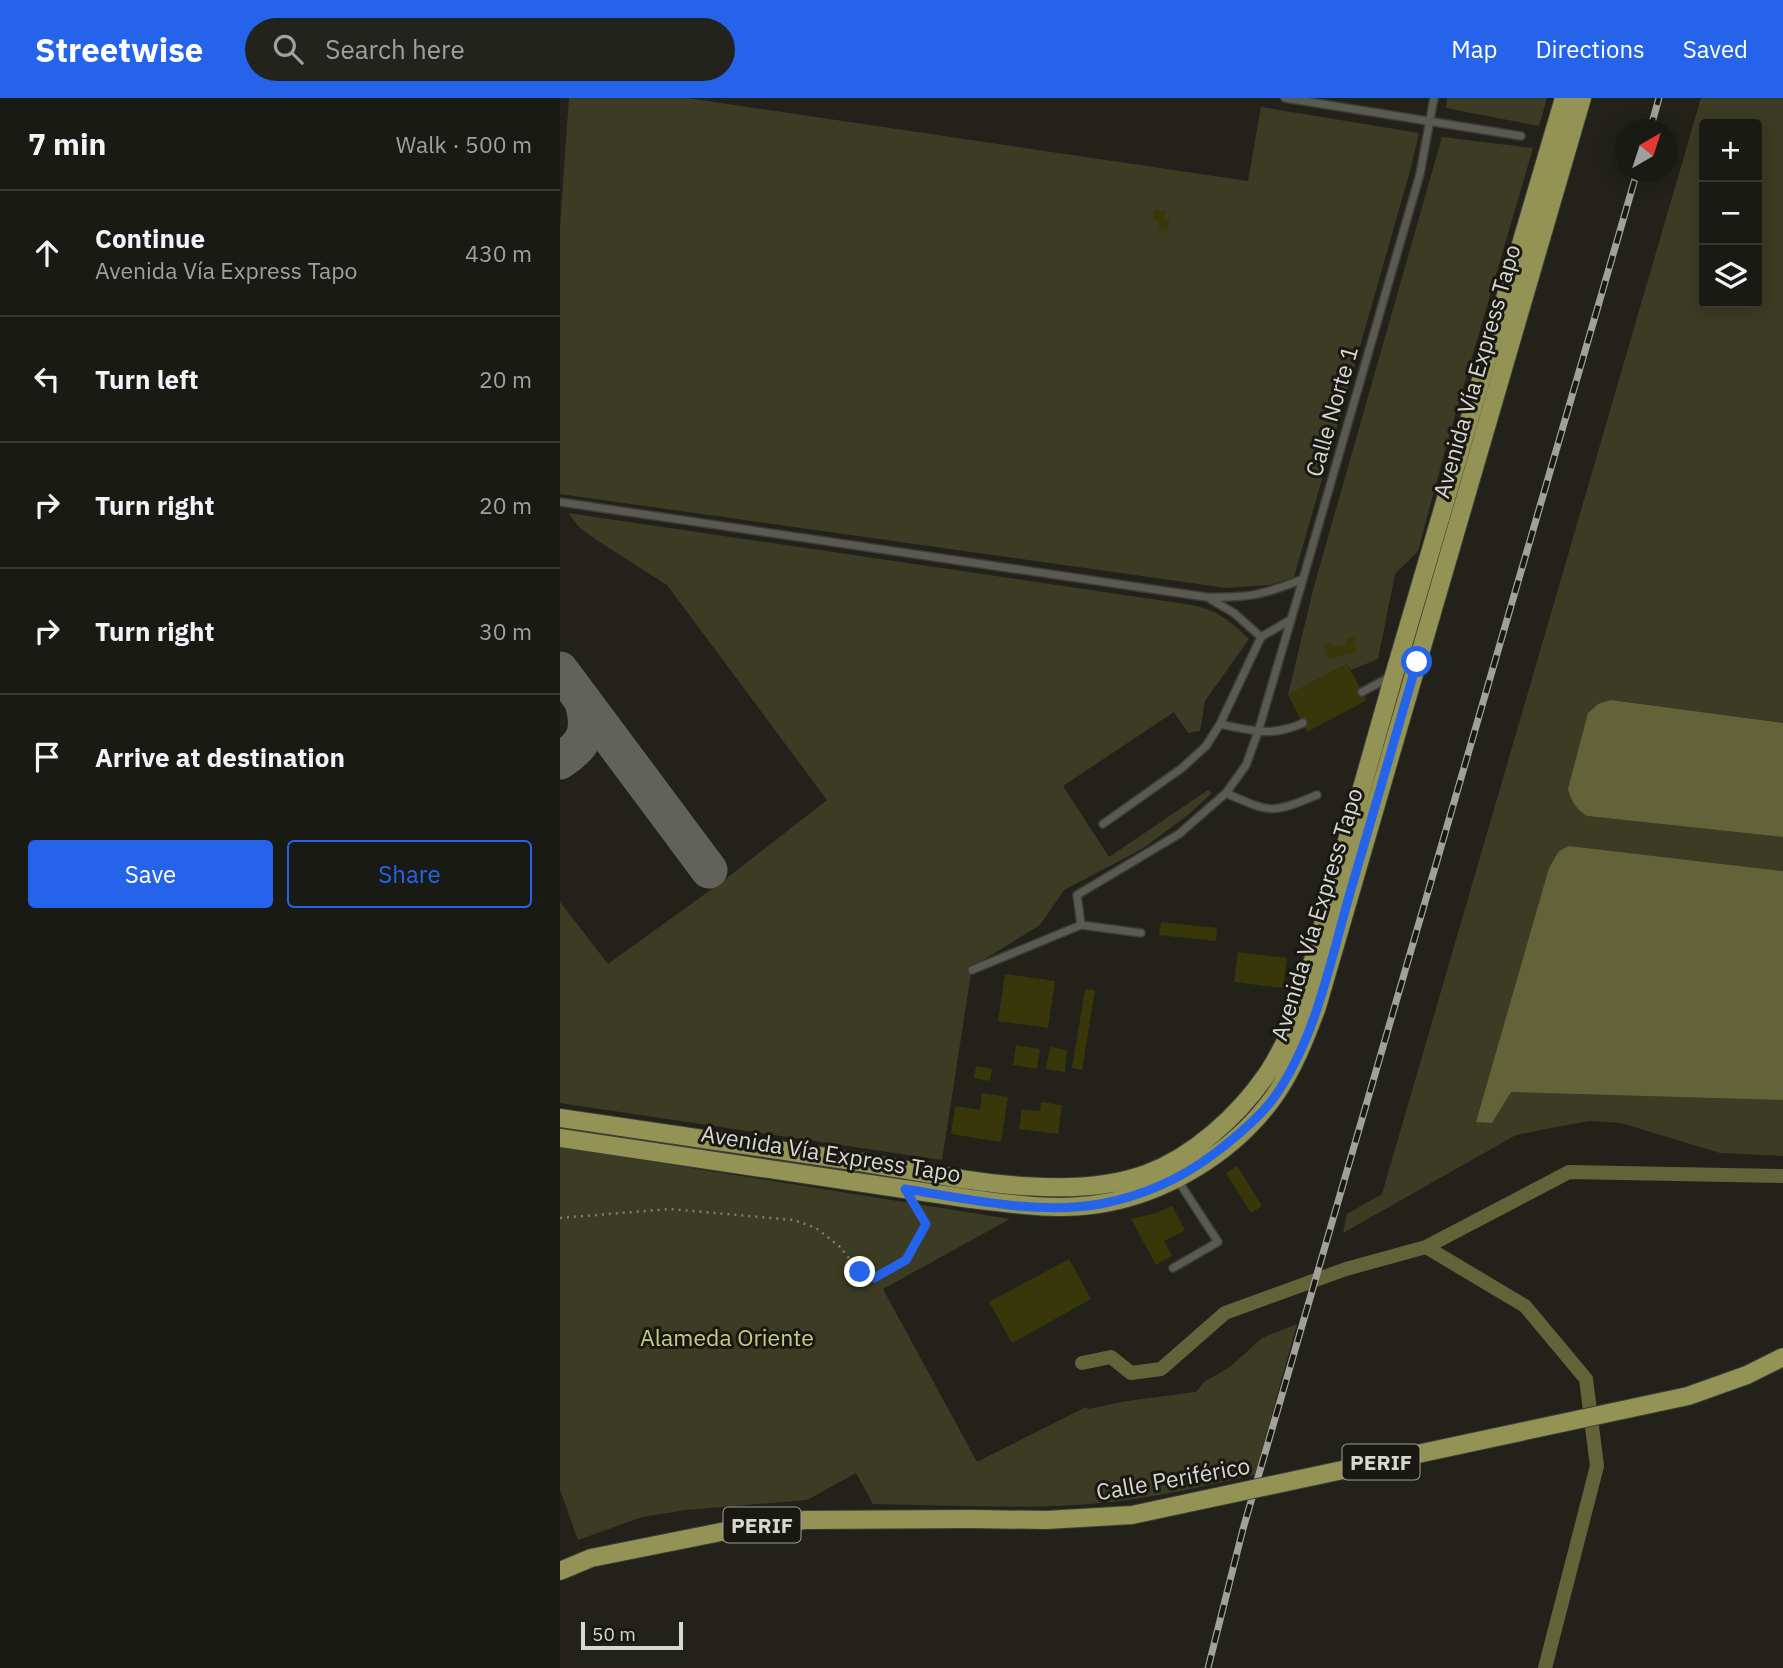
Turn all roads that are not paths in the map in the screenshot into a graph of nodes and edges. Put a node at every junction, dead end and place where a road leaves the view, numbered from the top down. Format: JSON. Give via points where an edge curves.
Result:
{"nodes":[{"id":1,"x":1284,"y":98,"type":"edge"},
{"id":2,"x":1433,"y":98,"type":"edge"},
{"id":3,"x":1564,"y":98,"type":"edge"},
{"id":4,"x":1582,"y":98,"type":"edge"},
{"id":5,"x":1430,"y":122,"type":"junction"},
{"id":6,"x":1521,"y":136,"type":"dead end"},
{"id":7,"x":560,"y":502,"type":"edge"},
{"id":8,"x":1303,"y":579,"type":"junction"},
{"id":9,"x":1206,"y":597,"type":"junction"},
{"id":10,"x":1290,"y":620,"type":"junction"},
{"id":11,"x":1261,"y":637,"type":"junction"},
{"id":12,"x":1417,"y":662,"type":"junction"},
{"id":13,"x":1394,"y":675,"type":"junction"},
{"id":14,"x":1362,"y":692,"type":"dead end"},
{"id":15,"x":1303,"y":723,"type":"dead end"},
{"id":16,"x":1220,"y":724,"type":"junction"},
{"id":17,"x":1258,"y":732,"type":"junction"},
{"id":18,"x":1226,"y":793,"type":"junction"},
{"id":19,"x":1317,"y":796,"type":"dead end"},
{"id":20,"x":1103,"y":824,"type":"dead end"},
{"id":21,"x":1081,"y":925,"type":"junction"},
{"id":22,"x":1140,"y":933,"type":"dead end"},
{"id":23,"x":972,"y":970,"type":"dead end"},
{"id":24,"x":560,"y":1118,"type":"edge"},
{"id":25,"x":560,"y":1138,"type":"edge"},
{"id":26,"x":1177,"y":1178,"type":"junction"},
{"id":27,"x":905,"y":1189,"type":"junction"},
{"id":28,"x":906,"y":1260,"type":"road end"},
{"id":29,"x":1173,"y":1268,"type":"dead end"},
{"id":30,"x":1783,"y":1357,"type":"edge"},
{"id":31,"x":560,"y":1571,"type":"edge"}],
"edges":[{"from":1,"to":5,"type":"lane"},
{"from":2,"to":5,"type":"lane","name":"Calle Norte 1"},
{"from":3,"to":13,"type":"main road","name":"Avenida Vía Express Tapo"},
{"from":4,"to":12,"type":"main road","name":"Avenida Vía Express Tapo"},
{"from":5,"to":6,"type":"lane"},
{"from":5,"to":8,"type":"lane","name":"Calle Norte 1","via":[[1420,174]]},
{"from":7,"to":9,"type":"lane"},
{"from":8,"to":9,"type":"lane","via":[[1242,598]]},
{"from":8,"to":10,"type":"lane","name":"Calle Norte 1"},
{"from":9,"to":11,"type":"lane","via":[[1234,613]]},
{"from":10,"to":11,"type":"lane"},
{"from":10,"to":17,"type":"lane","name":"Calle Norte 1"},
{"from":11,"to":16,"type":"lane"},
{"from":12,"to":13,"type":"lane"},
{"from":12,"to":26,"type":"main road","name":"Avenida Vía Express Tapo","via":[[1305,1040],[1289,1073],[1255,1118],[1231,1141]]},
{"from":13,"to":14,"type":"lane"},
{"from":13,"to":24,"type":"main road","name":"Avenida Vía Express Tapo","via":[[1286,1043],[1250,1097],[1218,1128],[1175,1159],[1118,1182],[1021,1185]]},
{"from":15,"to":17,"type":"lane","via":[[1286,731]]},
{"from":16,"to":17,"type":"lane"},
{"from":16,"to":20,"type":"lane","via":[[1206,746],[1182,768]]},
{"from":17,"to":18,"type":"lane","name":"Calle Norte 1","via":[[1245,765]]},
{"from":18,"to":19,"type":"lane","via":[[1260,808],[1281,810]]},
{"from":18,"to":21,"type":"lane","name":"Calle Norte 1","via":[[1179,834],[1077,895]]},
{"from":21,"to":22,"type":"lane"},
{"from":21,"to":23,"type":"lane"},
{"from":25,"to":27,"type":"main road","name":"Avenida Vía Express Tapo"},
{"from":26,"to":27,"type":"main road","name":"Avenida Vía Express Tapo","via":[[1128,1198],[1062,1207]]},
{"from":26,"to":29,"type":"lane","via":[[1218,1242]]},
{"from":27,"to":28,"type":"lane","via":[[926,1224]]},
{"from":30,"to":31,"type":"main road","name":"Calle Periférico","number":"PERIF","bridge":true,"via":[[1688,1396],[1132,1515],[1046,1520],[805,1520],[591,1558]]}]}
